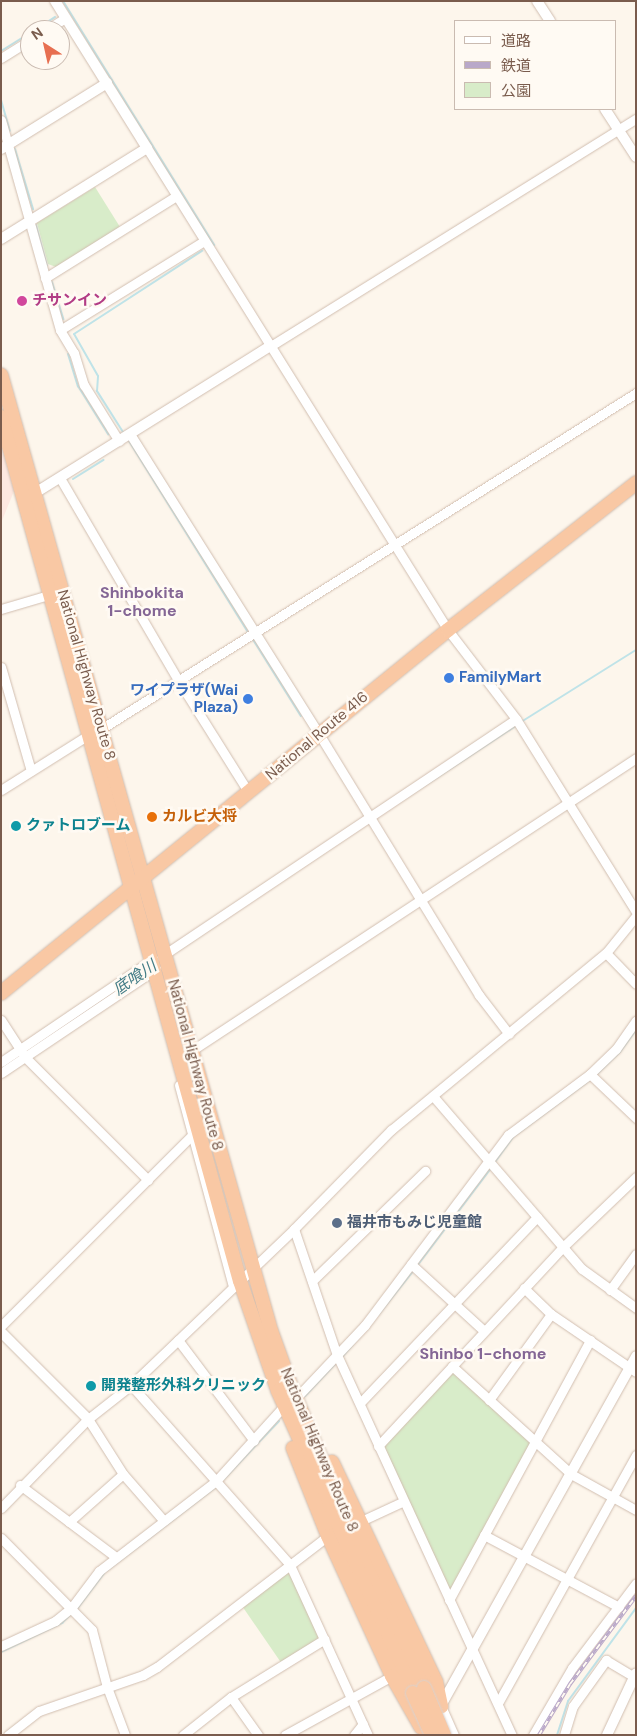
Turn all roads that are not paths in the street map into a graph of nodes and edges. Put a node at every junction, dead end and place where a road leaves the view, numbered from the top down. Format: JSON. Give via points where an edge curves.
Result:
{"nodes":[{"id":1,"x":55,"y":1,"type":"edge"},
{"id":2,"x":537,"y":1,"type":"edge"},
{"id":3,"x":65,"y":18,"type":"junction"},
{"id":4,"x":62,"y":20,"type":"edge"},
{"id":5,"x":549,"y":20,"type":"edge"},
{"id":6,"x":20,"y":46,"type":"edge"},
{"id":7,"x":1,"y":58,"type":"edge"},
{"id":8,"x":106,"y":83,"type":"junction"},
{"id":9,"x":606,"y":110,"type":"edge"},
{"id":10,"x":636,"y":119,"type":"edge"},
{"id":11,"x":1,"y":120,"type":"edge"},
{"id":12,"x":618,"y":130,"type":"junction"},
{"id":13,"x":5,"y":147,"type":"edge"},
{"id":14,"x":147,"y":148,"type":"junction"},
{"id":15,"x":636,"y":157,"type":"edge"},
{"id":16,"x":176,"y":196,"type":"junction"},
{"id":17,"x":30,"y":222,"type":"junction"},
{"id":18,"x":1,"y":239,"type":"edge"},
{"id":19,"x":204,"y":240,"type":"junction"},
{"id":20,"x":45,"y":278,"type":"junction"},
{"id":21,"x":60,"y":330,"type":"junction"},
{"id":22,"x":269,"y":347,"type":"junction"},
{"id":23,"x":1,"y":375,"type":"edge"},
{"id":24,"x":636,"y":393,"type":"edge"},
{"id":25,"x":1,"y":417,"type":"edge"},
{"id":26,"x":130,"y":434,"type":"junction"},
{"id":27,"x":119,"y":441,"type":"junction"},
{"id":28,"x":60,"y":478,"type":"junction"},
{"id":29,"x":636,"y":483,"type":"edge"},
{"id":30,"x":35,"y":494,"type":"junction"},
{"id":31,"x":394,"y":546,"type":"junction"},
{"id":32,"x":52,"y":594,"type":"junction"},
{"id":33,"x":1,"y":609,"type":"edge"},
{"id":34,"x":448,"y":630,"type":"junction"},
{"id":35,"x":255,"y":633,"type":"junction"},
{"id":36,"x":1,"y":667,"type":"edge"},
{"id":37,"x":178,"y":680,"type":"junction"},
{"id":38,"x":3,"y":682,"type":"edge"},
{"id":39,"x":516,"y":719,"type":"junction"},
{"id":40,"x":96,"y":731,"type":"junction"},
{"id":41,"x":320,"y":734,"type":"junction"},
{"id":42,"x":636,"y":758,"type":"edge"},
{"id":43,"x":31,"y":771,"type":"junction"},
{"id":44,"x":1,"y":790,"type":"edge"},
{"id":45,"x":249,"y":793,"type":"junction"},
{"id":46,"x":567,"y":803,"type":"junction"},
{"id":47,"x":370,"y":816,"type":"junction"},
{"id":48,"x":143,"y":878,"type":"junction"},
{"id":49,"x":132,"y":887,"type":"junction"},
{"id":50,"x":420,"y":900,"type":"junction"},
{"id":51,"x":636,"y":912,"type":"edge"},
{"id":52,"x":636,"y":916,"type":"edge"},
{"id":53,"x":606,"y":953,"type":"junction"},
{"id":54,"x":154,"y":964,"type":"junction"},
{"id":55,"x":636,"y":984,"type":"edge"},
{"id":56,"x":1,"y":992,"type":"edge"},
{"id":57,"x":1,"y":1020,"type":"edge"},
{"id":58,"x":636,"y":1020,"type":"edge"},
{"id":59,"x":509,"y":1034,"type":"junction"},
{"id":60,"x":191,"y":1051,"type":"junction"},
{"id":61,"x":22,"y":1053,"type":"junction"},
{"id":62,"x":1,"y":1062,"type":"edge"},
{"id":63,"x":1,"y":1073,"type":"edge"},
{"id":64,"x":590,"y":1074,"type":"junction"},
{"id":65,"x":433,"y":1096,"type":"junction"},
{"id":66,"x":636,"y":1118,"type":"edge"},
{"id":67,"x":192,"y":1135,"type":"junction"},
{"id":68,"x":489,"y":1161,"type":"junction"},
{"id":69,"x":425,"y":1171,"type":"dead end"},
{"id":70,"x":636,"y":1177,"type":"edge"},
{"id":71,"x":148,"y":1180,"type":"junction"},
{"id":72,"x":537,"y":1217,"type":"junction"},
{"id":73,"x":294,"y":1229,"type":"junction"},
{"id":74,"x":563,"y":1247,"type":"junction"},
{"id":75,"x":636,"y":1254,"type":"edge"},
{"id":76,"x":411,"y":1264,"type":"junction"},
{"id":77,"x":252,"y":1269,"type":"junction"},
{"id":78,"x":312,"y":1281,"type":"junction"},
{"id":79,"x":237,"y":1284,"type":"junction"},
{"id":80,"x":524,"y":1288,"type":"junction"},
{"id":81,"x":610,"y":1290,"type":"junction"},
{"id":82,"x":453,"y":1303,"type":"junction"},
{"id":83,"x":636,"y":1308,"type":"edge"},
{"id":84,"x":551,"y":1314,"type":"junction"},
{"id":85,"x":1,"y":1326,"type":"edge"},
{"id":86,"x":484,"y":1331,"type":"junction"},
{"id":87,"x":1,"y":1332,"type":"edge"},
{"id":88,"x":178,"y":1340,"type":"junction"},
{"id":89,"x":590,"y":1340,"type":"junction"},
{"id":90,"x":337,"y":1355,"type":"junction"},
{"id":91,"x":636,"y":1356,"type":"edge"},
{"id":92,"x":452,"y":1366,"type":"junction"},
{"id":93,"x":633,"y":1370,"type":"edge"},
{"id":94,"x":131,"y":1384,"type":"junction"},
{"id":95,"x":292,"y":1397,"type":"junction"},
{"id":96,"x":489,"y":1400,"type":"junction"},
{"id":97,"x":360,"y":1403,"type":"junction"},
{"id":98,"x":88,"y":1419,"type":"junction"},
{"id":99,"x":254,"y":1441,"type":"junction"},
{"id":100,"x":535,"y":1442,"type":"junction"},
{"id":101,"x":378,"y":1446,"type":"junction"},
{"id":102,"x":636,"y":1455,"type":"edge"},
{"id":103,"x":124,"y":1474,"type":"junction"},
{"id":104,"x":571,"y":1474,"type":"junction"},
{"id":105,"x":216,"y":1481,"type":"junction"},
{"id":106,"x":20,"y":1485,"type":"junction"},
{"id":107,"x":612,"y":1498,"type":"junction"},
{"id":108,"x":404,"y":1502,"type":"junction"},
{"id":109,"x":1,"y":1508,"type":"edge"},
{"id":110,"x":636,"y":1510,"type":"edge"},
{"id":111,"x":164,"y":1521,"type":"junction"},
{"id":112,"x":361,"y":1521,"type":"junction"},
{"id":113,"x":69,"y":1522,"type":"junction"},
{"id":114,"x":328,"y":1536,"type":"junction"},
{"id":115,"x":484,"y":1536,"type":"junction"},
{"id":116,"x":1,"y":1538,"type":"edge"},
{"id":117,"x":116,"y":1557,"type":"junction"},
{"id":118,"x":525,"y":1558,"type":"junction"},
{"id":119,"x":290,"y":1565,"type":"junction"},
{"id":120,"x":565,"y":1580,"type":"junction"},
{"id":121,"x":636,"y":1583,"type":"edge"},
{"id":122,"x":449,"y":1600,"type":"junction"},
{"id":123,"x":72,"y":1607,"type":"junction"},
{"id":124,"x":619,"y":1607,"type":"junction"},
{"id":125,"x":325,"y":1639,"type":"junction"},
{"id":126,"x":1,"y":1646,"type":"edge"},
{"id":127,"x":472,"y":1652,"type":"junction"},
{"id":128,"x":635,"y":1675,"type":"edge"},
{"id":129,"x":392,"y":1676,"type":"junction"},
{"id":130,"x":107,"y":1687,"type":"junction"},
{"id":131,"x":418,"y":1691,"type":"junction"},
{"id":132,"x":231,"y":1698,"type":"junction"},
{"id":133,"x":352,"y":1699,"type":"junction"},
{"id":134,"x":498,"y":1703,"type":"junction"},
{"id":135,"x":441,"y":1706,"type":"junction"},
{"id":136,"x":363,"y":1724,"type":"junction"},
{"id":137,"x":425,"y":1734,"type":"edge"},
{"id":138,"x":8,"y":1735,"type":"edge"},
{"id":139,"x":125,"y":1735,"type":"edge"},
{"id":140,"x":183,"y":1735,"type":"edge"},
{"id":141,"x":258,"y":1735,"type":"edge"},
{"id":142,"x":285,"y":1735,"type":"edge"},
{"id":143,"x":354,"y":1735,"type":"edge"},
{"id":144,"x":368,"y":1735,"type":"edge"},
{"id":145,"x":444,"y":1735,"type":"edge"},
{"id":146,"x":454,"y":1735,"type":"edge"},
{"id":147,"x":512,"y":1735,"type":"edge"},
{"id":148,"x":533,"y":1735,"type":"edge"},
{"id":149,"x":564,"y":1735,"type":"edge"},
{"id":150,"x":607,"y":1735,"type":"edge"}],
"edges":[{"from":1,"to":3,"type":"street"},
{"from":2,"to":5,"type":"street"},
{"from":3,"to":4,"type":"street"},
{"from":3,"to":8,"type":"street"},
{"from":6,"to":7,"type":"street"},
{"from":8,"to":13,"type":"street"},
{"from":8,"to":14,"type":"street"},
{"from":9,"to":12,"type":"street"},
{"from":10,"to":12,"type":"street"},
{"from":11,"to":13,"type":"street"},
{"from":12,"to":15,"type":"street"},
{"from":12,"to":22,"type":"street"},
{"from":13,"to":17,"type":"street"},
{"from":14,"to":16,"type":"street"},
{"from":14,"to":17,"type":"street"},
{"from":16,"to":19,"type":"street"},
{"from":16,"to":20,"type":"street"},
{"from":17,"to":18,"type":"street"},
{"from":17,"to":20,"type":"street"},
{"from":19,"to":21,"type":"street"},
{"from":19,"to":22,"type":"street"},
{"from":20,"to":21,"type":"street"},
{"from":21,"to":27,"type":"street","via":[[74,353],[84,385]]},
{"from":22,"to":26,"type":"street"},
{"from":22,"to":31,"type":"street"},
{"from":23,"to":30,"type":"highway","name":"National Highway Route 8"},
{"from":24,"to":31,"type":"street"},
{"from":25,"to":32,"type":"highway","name":"National Highway Route 8"},
{"from":26,"to":27,"type":"street"},
{"from":26,"to":35,"type":"street"},
{"from":27,"to":28,"type":"street"},
{"from":28,"to":30,"type":"street"},
{"from":28,"to":37,"type":"street"},
{"from":29,"to":34,"type":"highway","name":"National Route 416"},
{"from":30,"to":40,"type":"highway","name":"National Highway Route 8"},
{"from":31,"to":34,"type":"street"},
{"from":31,"to":35,"type":"street"},
{"from":32,"to":33,"type":"street"},
{"from":32,"to":40,"type":"highway","name":"National Highway Route 8"},
{"from":34,"to":39,"type":"street"},
{"from":34,"to":41,"type":"highway","name":"National Route 416"},
{"from":35,"to":37,"type":"street"},
{"from":35,"to":41,"type":"street"},
{"from":36,"to":38,"type":"street"},
{"from":37,"to":40,"type":"street"},
{"from":37,"to":45,"type":"street"},
{"from":38,"to":43,"type":"street"},
{"from":39,"to":46,"type":"street"},
{"from":39,"to":47,"type":"street"},
{"from":40,"to":43,"type":"street"},
{"from":40,"to":48,"type":"highway","name":"National Highway Route 8"},
{"from":40,"to":49,"type":"highway","name":"National Highway Route 8"},
{"from":41,"to":45,"type":"highway","name":"National Route 416"},
{"from":41,"to":47,"type":"street"},
{"from":42,"to":46,"type":"street"},
{"from":43,"to":44,"type":"street"},
{"from":45,"to":48,"type":"highway","name":"National Route 416"},
{"from":46,"to":50,"type":"street"},
{"from":46,"to":51,"type":"street"},
{"from":47,"to":50,"type":"street"},
{"from":47,"to":54,"type":"street"},
{"from":48,"to":49,"type":"highway","name":"National Route 416"},
{"from":48,"to":54,"type":"highway","name":"National Highway Route 8"},
{"from":49,"to":54,"type":"highway","name":"National Highway Route 8"},
{"from":49,"to":56,"type":"highway","name":"National Route 416"},
{"from":50,"to":59,"type":"street","via":[[478,995]]},
{"from":50,"to":60,"type":"street"},
{"from":52,"to":53,"type":"street"},
{"from":53,"to":55,"type":"street"},
{"from":53,"to":59,"type":"street"},
{"from":54,"to":60,"type":"highway","name":"National Highway Route 8"},
{"from":54,"to":61,"type":"street"},
{"from":54,"to":67,"type":"street"},
{"from":54,"to":79,"type":"highway","name":"National Highway Route 8"},
{"from":57,"to":61,"type":"street"},
{"from":58,"to":64,"type":"street","via":[[616,1049]]},
{"from":59,"to":65,"type":"street"},
{"from":60,"to":77,"type":"highway","name":"National Highway Route 8"},
{"from":61,"to":62,"type":"street"},
{"from":61,"to":63,"type":"street"},
{"from":61,"to":71,"type":"street"},
{"from":64,"to":66,"type":"street"},
{"from":64,"to":68,"type":"street","via":[[508,1135]]},
{"from":65,"to":68,"type":"street"},
{"from":65,"to":73,"type":"street","via":[[391,1130]]},
{"from":67,"to":71,"type":"street"},
{"from":67,"to":79,"type":"street"},
{"from":68,"to":72,"type":"street"},
{"from":68,"to":76,"type":"street"},
{"from":69,"to":78,"type":"street"},
{"from":70,"to":74,"type":"street"},
{"from":71,"to":85,"type":"street"},
{"from":72,"to":74,"type":"street"},
{"from":72,"to":82,"type":"street"},
{"from":73,"to":77,"type":"street"},
{"from":73,"to":78,"type":"street"},
{"from":74,"to":80,"type":"street"},
{"from":74,"to":81,"type":"street","via":[[589,1275]]},
{"from":75,"to":81,"type":"street"},
{"from":76,"to":82,"type":"street"},
{"from":76,"to":90,"type":"street"},
{"from":77,"to":79,"type":"street"},
{"from":77,"to":95,"type":"highway","name":"National Highway Route 8"},
{"from":78,"to":90,"type":"street"},
{"from":79,"to":88,"type":"street"},
{"from":79,"to":95,"type":"highway","name":"National Highway Route 8"},
{"from":80,"to":84,"type":"street"},
{"from":80,"to":86,"type":"street"},
{"from":81,"to":83,"type":"street"},
{"from":82,"to":86,"type":"street"},
{"from":82,"to":97,"type":"street"},
{"from":84,"to":89,"type":"street"},
{"from":84,"to":96,"type":"street"},
{"from":86,"to":92,"type":"street"},
{"from":87,"to":98,"type":"street"},
{"from":88,"to":94,"type":"street"},
{"from":88,"to":99,"type":"street"},
{"from":89,"to":93,"type":"street"},
{"from":89,"to":100,"type":"street"},
{"from":90,"to":95,"type":"street"},
{"from":90,"to":97,"type":"street"},
{"from":91,"to":93,"type":"street"},
{"from":92,"to":96,"type":"street"},
{"from":92,"to":101,"type":"street"},
{"from":93,"to":104,"type":"street"},
{"from":94,"to":98,"type":"street"},
{"from":94,"to":105,"type":"street"},
{"from":95,"to":99,"type":"street"},
{"from":95,"to":112,"type":"highway","via":[[312,1420]]},
{"from":95,"to":114,"type":"highway","via":[[292,1445]]},
{"from":95,"to":131,"type":"highway","name":"National Highway Route 8"},
{"from":96,"to":100,"type":"street"},
{"from":97,"to":101,"type":"street"},
{"from":98,"to":103,"type":"street"},
{"from":98,"to":106,"type":"street"},
{"from":99,"to":105,"type":"street"},
{"from":100,"to":104,"type":"street"},
{"from":100,"to":115,"type":"street"},
{"from":101,"to":108,"type":"street"},
{"from":102,"to":107,"type":"street"},
{"from":103,"to":111,"type":"street"},
{"from":103,"to":113,"type":"street"},
{"from":104,"to":107,"type":"street"},
{"from":104,"to":118,"type":"street"},
{"from":105,"to":111,"type":"street"},
{"from":105,"to":119,"type":"street"},
{"from":106,"to":109,"type":"street"},
{"from":106,"to":113,"type":"street"},
{"from":107,"to":110,"type":"street"},
{"from":107,"to":120,"type":"street"},
{"from":108,"to":112,"type":"street"},
{"from":108,"to":122,"type":"street"},
{"from":111,"to":117,"type":"street"},
{"from":112,"to":135,"type":"highway","via":[[436,1682]]},
{"from":113,"to":117,"type":"street"},
{"from":114,"to":119,"type":"street"},
{"from":114,"to":129,"type":"highway","via":[[361,1597]]},
{"from":115,"to":118,"type":"street"},
{"from":115,"to":122,"type":"street"},
{"from":116,"to":123,"type":"street"},
{"from":117,"to":123,"type":"street","via":[[99,1571]]},
{"from":118,"to":120,"type":"street"},
{"from":118,"to":127,"type":"street"},
{"from":119,"to":125,"type":"street"},
{"from":119,"to":130,"type":"street","via":[[157,1667]]},
{"from":120,"to":124,"type":"street"},
{"from":120,"to":134,"type":"street"},
{"from":121,"to":124,"type":"street"},
{"from":122,"to":127,"type":"street"},
{"from":123,"to":126,"type":"street","via":[[55,1621]]},
{"from":123,"to":130,"type":"street","via":[[92,1630]]},
{"from":124,"to":148,"type":"street","via":[[572,1668]]},
{"from":125,"to":132,"type":"street"},
{"from":125,"to":133,"type":"street"},
{"from":127,"to":134,"type":"street"},
{"from":127,"to":135,"type":"street"},
{"from":128,"to":149,"type":"street","via":[[606,1660],[573,1706]]},
{"from":128,"to":150,"type":"street"},
{"from":129,"to":133,"type":"street"},
{"from":129,"to":137,"type":"highway"},
{"from":130,"to":138,"type":"street","via":[[39,1712]]},
{"from":130,"to":139,"type":"street"},
{"from":131,"to":137,"type":"highway","name":"National Highway Route 8","bridge":true},
{"from":131,"to":145,"type":"highway","name":"National Highway Route 8","bridge":true},
{"from":132,"to":140,"type":"street"},
{"from":132,"to":141,"type":"street"},
{"from":133,"to":136,"type":"street"},
{"from":133,"to":142,"type":"street"},
{"from":134,"to":147,"type":"street"},
{"from":135,"to":137,"type":"street"},
{"from":135,"to":146,"type":"street"},
{"from":136,"to":143,"type":"street"},
{"from":136,"to":144,"type":"street"}]}
